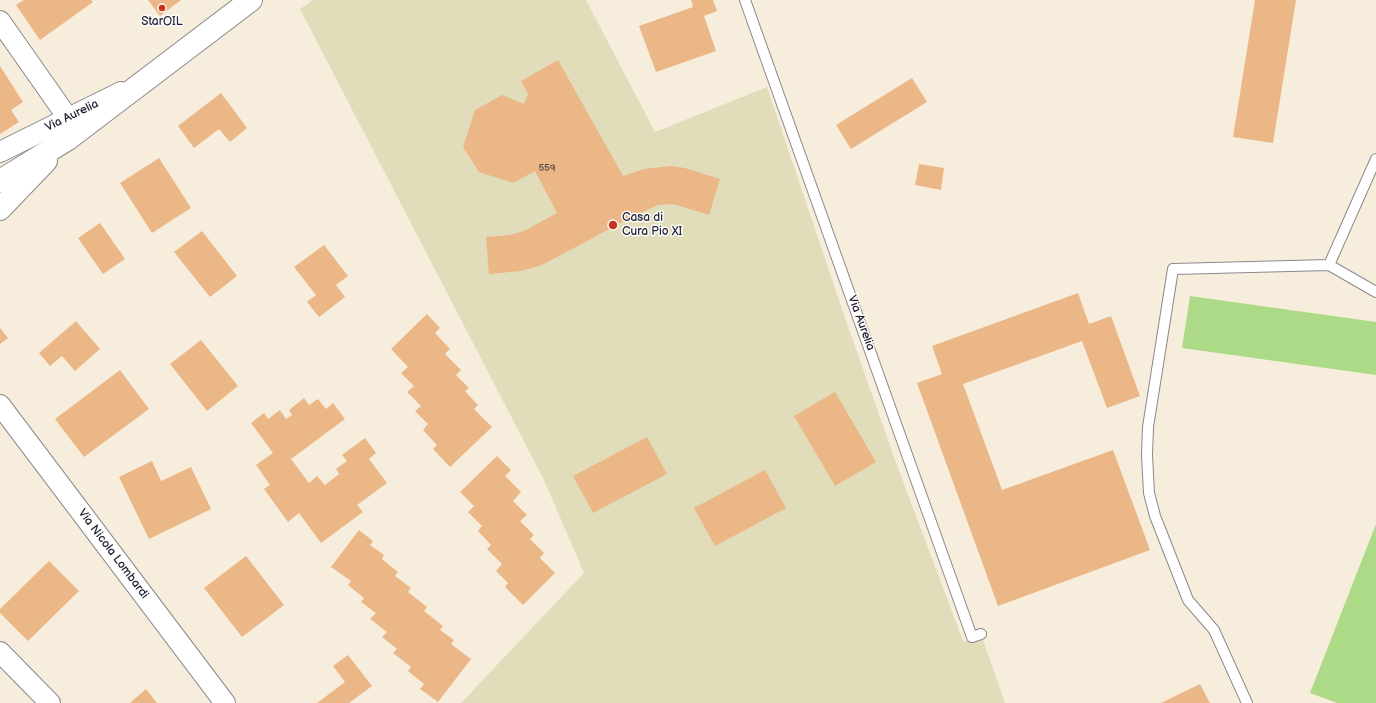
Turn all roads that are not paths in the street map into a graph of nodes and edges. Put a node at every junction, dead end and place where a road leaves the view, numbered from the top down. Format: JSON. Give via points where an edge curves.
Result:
{"nodes":[{"id":1,"x":745,"y":0,"type":"edge"},
{"id":2,"x":246,"y":2,"type":"edge"},
{"id":3,"x":0,"y":21,"type":"edge"},
{"id":4,"x":68,"y":128,"type":"junction"},
{"id":5,"x":0,"y":152,"type":"edge"},
{"id":6,"x":1376,"y":159,"type":"edge"},
{"id":7,"x":0,"y":181,"type":"edge"},
{"id":8,"x":0,"y":209,"type":"edge"},
{"id":9,"x":1329,"y":265,"type":"junction"},
{"id":10,"x":1376,"y":292,"type":"edge"},
{"id":11,"x":0,"y":405,"type":"edge"},
{"id":12,"x":981,"y":634,"type":"dead end"},
{"id":13,"x":0,"y":652,"type":"edge"},
{"id":14,"x":50,"y":703,"type":"edge"},
{"id":15,"x":225,"y":703,"type":"edge"},
{"id":16,"x":1247,"y":703,"type":"edge"}],
"edges":[{"from":1,"to":12,"type":"lane","name":"Via Aurelia","via":[[972,637]]},
{"from":2,"to":4,"type":"main road","name":"Via Aurelia","via":[[144,81]]},
{"from":3,"to":4,"type":"street"},
{"from":4,"to":5,"type":"street","name":"Via Aurelia"},
{"from":4,"to":7,"type":"main road","name":"Via Aurelia"},
{"from":4,"to":8,"type":"main road","name":"Via Aurelia"},
{"from":6,"to":9,"type":"lane"},
{"from":9,"to":10,"type":"lane"},
{"from":9,"to":16,"type":"lane","via":[[1173,269],[1148,427],[1149,493],[1155,516],[1188,600],[1214,630]]},
{"from":11,"to":15,"type":"street","name":"Via Nicola Lombardi"},
{"from":13,"to":14,"type":"street"}]}
